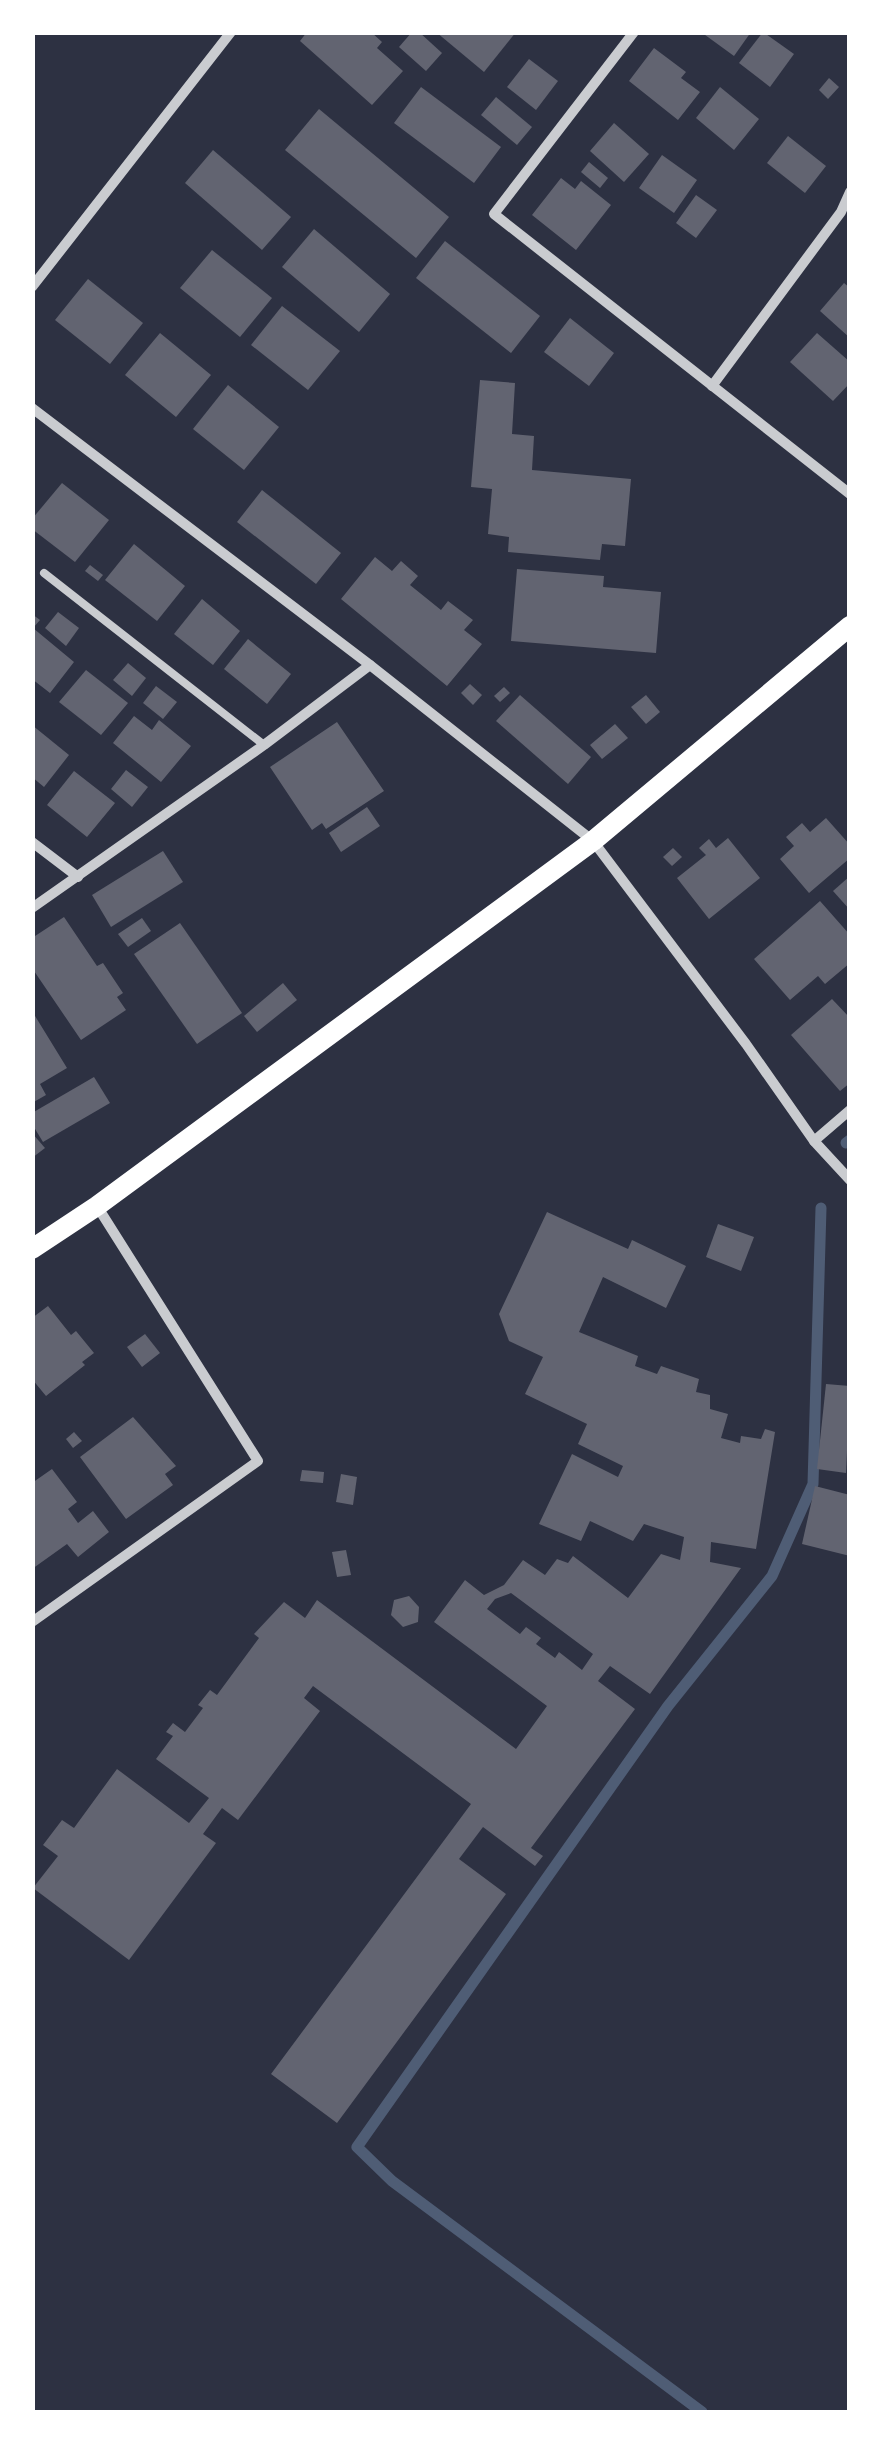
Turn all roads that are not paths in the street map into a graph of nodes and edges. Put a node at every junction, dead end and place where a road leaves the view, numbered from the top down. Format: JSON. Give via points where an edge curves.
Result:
{"nodes":[{"id":1,"x":231,"y":32,"type":"edge"},
{"id":2,"x":634,"y":32,"type":"edge"},
{"id":3,"x":850,"y":192,"type":"edge"},
{"id":4,"x":32,"y":288,"type":"edge"},
{"id":5,"x":712,"y":386,"type":"junction"},
{"id":6,"x":32,"y":408,"type":"edge"},
{"id":7,"x":850,"y":494,"type":"edge"},
{"id":8,"x":44,"y":572,"type":"dead end"},
{"id":9,"x":850,"y":626,"type":"edge"},
{"id":10,"x":370,"y":665,"type":"junction"},
{"id":11,"x":264,"y":745,"type":"junction"},
{"id":12,"x":593,"y":841,"type":"junction"},
{"id":13,"x":32,"y":842,"type":"edge"},
{"id":14,"x":78,"y":877,"type":"junction"},
{"id":15,"x":32,"y":908,"type":"edge"},
{"id":16,"x":850,"y":1110,"type":"edge"},
{"id":17,"x":814,"y":1141,"type":"junction"},
{"id":18,"x":850,"y":1180,"type":"edge"},
{"id":19,"x":97,"y":1206,"type":"junction"},
{"id":20,"x":32,"y":1249,"type":"edge"},
{"id":21,"x":32,"y":1622,"type":"edge"}],
"edges":[{"from":1,"to":4,"type":"street"},
{"from":2,"to":5,"type":"street","via":[[494,214]]},
{"from":3,"to":5,"type":"street"},
{"from":5,"to":7,"type":"street"},
{"from":6,"to":10,"type":"street"},
{"from":8,"to":11,"type":"lane"},
{"from":9,"to":12,"type":"main road"},
{"from":10,"to":11,"type":"street"},
{"from":10,"to":12,"type":"street"},
{"from":11,"to":14,"type":"street"},
{"from":12,"to":17,"type":"street"},
{"from":12,"to":19,"type":"main road"},
{"from":13,"to":14,"type":"street"},
{"from":14,"to":15,"type":"street"},
{"from":16,"to":17,"type":"street"},
{"from":17,"to":18,"type":"street"},
{"from":19,"to":20,"type":"main road"},
{"from":19,"to":21,"type":"street","via":[[258,1461]]}]}
